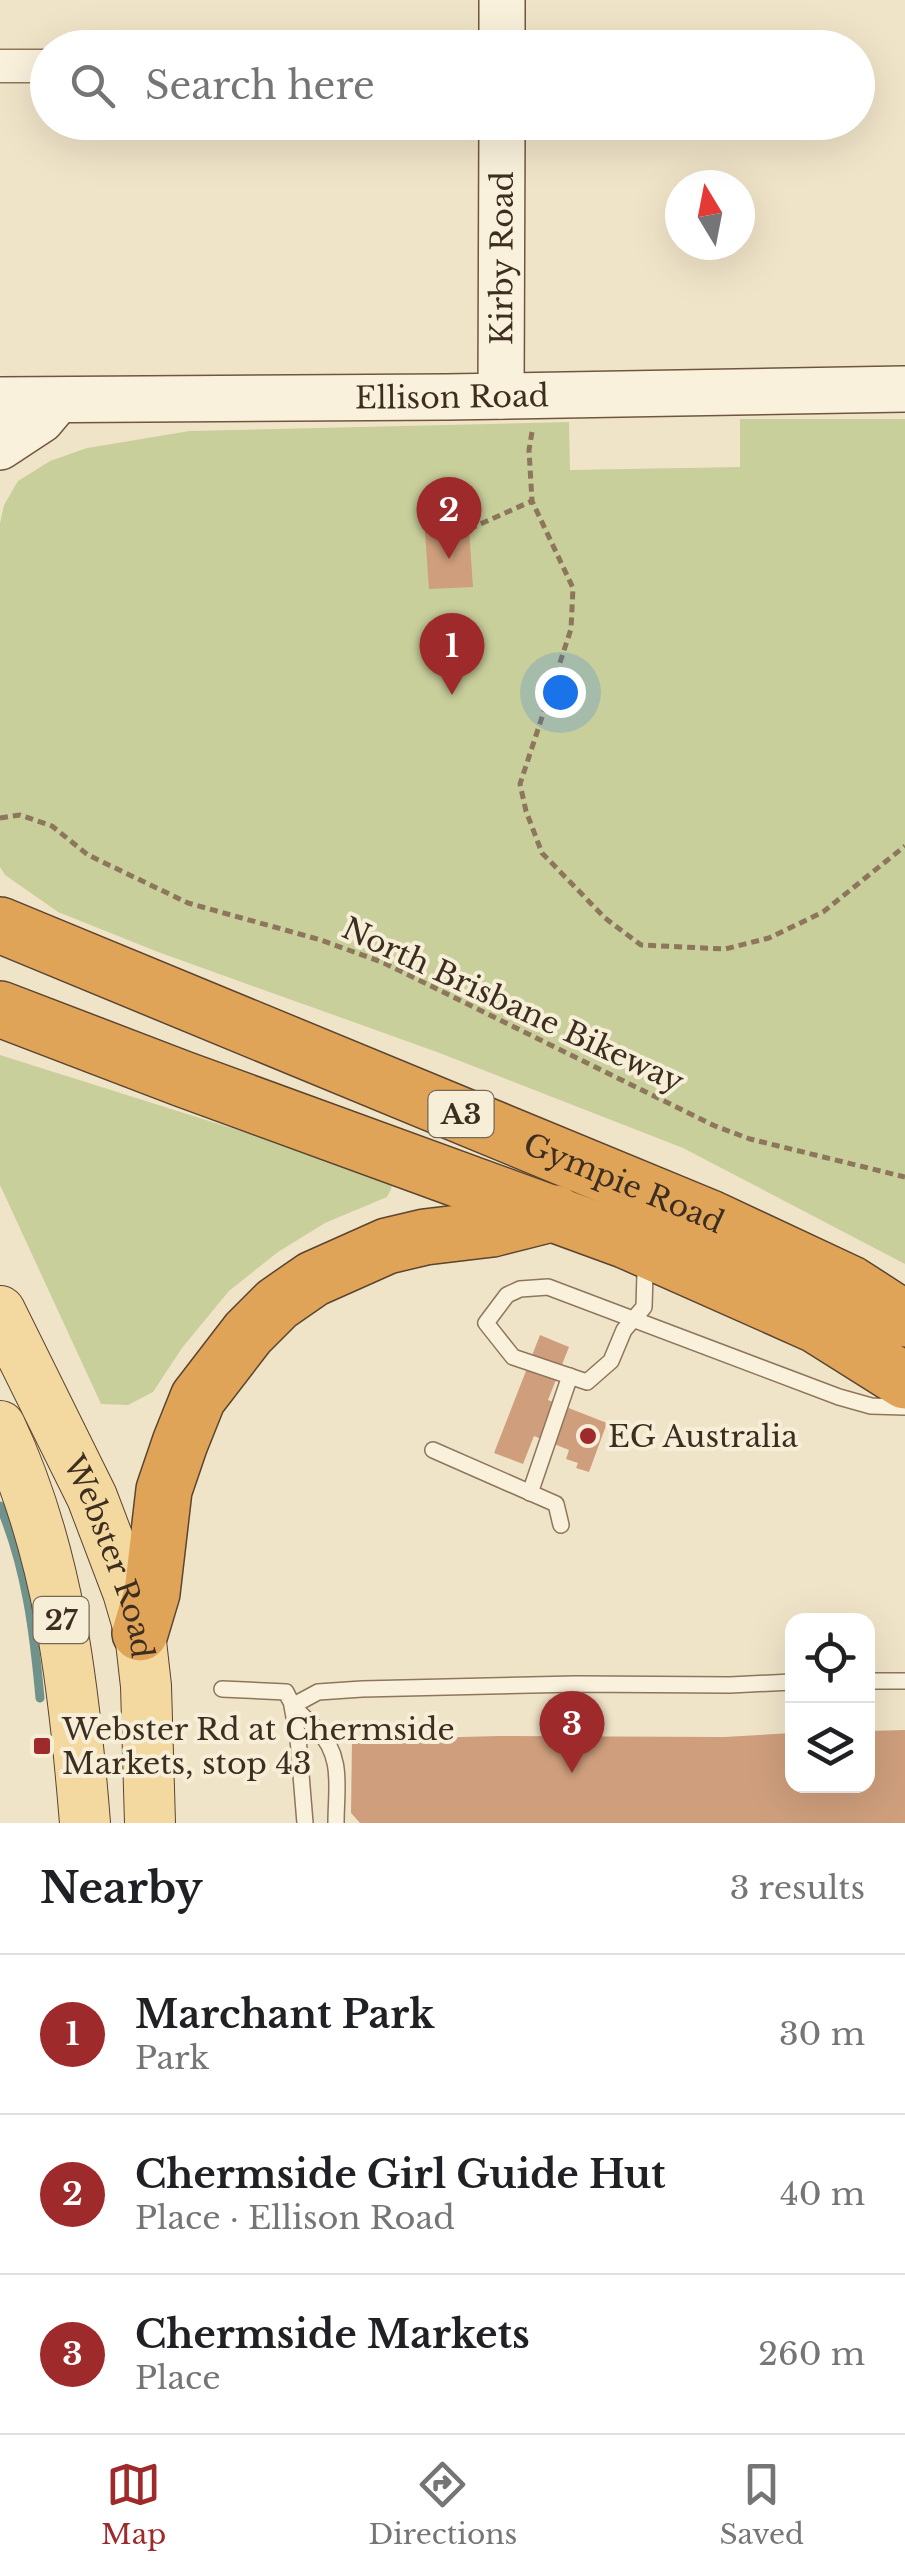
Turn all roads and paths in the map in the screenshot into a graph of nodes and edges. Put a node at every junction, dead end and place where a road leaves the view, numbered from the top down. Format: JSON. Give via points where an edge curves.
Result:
{"nodes":[{"id":1,"x":502,"y":0,"type":"edge"},
{"id":2,"x":502,"y":30,"type":"edge"},
{"id":3,"x":0,"y":66,"type":"edge"},
{"id":4,"x":30,"y":66,"type":"edge"},
{"id":5,"x":503,"y":140,"type":"edge"},
{"id":6,"x":905,"y":389,"type":"edge"},
{"id":7,"x":0,"y":400,"type":"edge"},
{"id":8,"x":57,"y":400,"type":"junction"},
{"id":9,"x":517,"y":408,"type":"junction"},
{"id":10,"x":0,"y":446,"type":"edge"},
{"id":11,"x":532,"y":500,"type":"junction"},
{"id":12,"x":469,"y":529,"type":"dead end"},
{"id":13,"x":0,"y":818,"type":"edge"},
{"id":14,"x":905,"y":846,"type":"edge"},
{"id":15,"x":3,"y":923,"type":"edge"},
{"id":16,"x":0,"y":1009,"type":"edge"},
{"id":17,"x":905,"y":1177,"type":"edge"},
{"id":18,"x":555,"y":1213,"type":"junction"},
{"id":19,"x":652,"y":1252,"type":"junction"},
{"id":20,"x":0,"y":1311,"type":"edge"},
{"id":21,"x":905,"y":1319,"type":"edge"},
{"id":22,"x":634,"y":1320,"type":"junction"},
{"id":23,"x":570,"y":1376,"type":"junction"},
{"id":24,"x":905,"y":1382,"type":"edge"},
{"id":25,"x":905,"y":1407,"type":"edge"},
{"id":26,"x":0,"y":1426,"type":"edge"},
{"id":27,"x":434,"y":1450,"type":"dead end"},
{"id":28,"x":530,"y":1493,"type":"junction"},
{"id":29,"x":561,"y":1525,"type":"dead end"},
{"id":30,"x":140,"y":1634,"type":"junction"},
{"id":31,"x":875,"y":1681,"type":"edge"},
{"id":32,"x":905,"y":1681,"type":"edge"},
{"id":33,"x":785,"y":1682,"type":"edge"},
{"id":34,"x":222,"y":1688,"type":"dead end"},
{"id":35,"x":292,"y":1706,"type":"junction"},
{"id":36,"x":85,"y":1823,"type":"edge"},
{"id":37,"x":150,"y":1823,"type":"edge"},
{"id":38,"x":304,"y":1823,"type":"edge"},
{"id":39,"x":336,"y":1823,"type":"edge"}],
"edges":[{"from":1,"to":2,"type":"main road"},
{"from":3,"to":4,"type":"street"},
{"from":5,"to":9,"type":"main road","name":"Kirby Road"},
{"from":6,"to":9,"type":"main road","name":"Ellison Road"},
{"from":7,"to":8,"type":"main road","name":"Ellison Road"},
{"from":8,"to":9,"type":"main road","name":"Ellison Road"},
{"from":8,"to":10,"type":"main road","via":[[41,420]]},
{"from":9,"to":11,"type":"path","via":[[529,450]]},
{"from":11,"to":12,"type":"path"},
{"from":11,"to":14,"type":"path","via":[[572,588],[572,629],[520,784],[542,853],[604,918],[641,944],[725,949],[769,938],[823,912]]},
{"from":13,"to":17,"type":"path","name":"North Brisbane Bikeway","via":[[20,815],[52,826],[88,854],[188,903],[384,963],[750,1140]]},
{"from":15,"to":21,"type":"highway","name":"Gympie Road","number":"A3","via":[[692,1210],[851,1284]]},
{"from":16,"to":18,"type":"highway","name":"Gympie Road","number":"A3"},
{"from":18,"to":19,"type":"highway","name":"Gympie Road","number":"A3"},
{"from":18,"to":30,"type":"highway","via":[[387,1246],[313,1279],[248,1333],[198,1398],[180,1443],[164,1490],[152,1594]]},
{"from":19,"to":22,"type":"lane","via":[[644,1308]]},
{"from":19,"to":24,"type":"highway","name":"Gympie Road","number":"A3","via":[[816,1324]]},
{"from":20,"to":30,"type":"main road","name":"Webster Road","number":"27","via":[[92,1498]]},
{"from":22,"to":23,"type":"lane","via":[[611,1361],[587,1382]]},
{"from":22,"to":23,"type":"lane","via":[[548,1287],[507,1295],[486,1323],[513,1357]]},
{"from":22,"to":25,"type":"lane","via":[[839,1396]]},
{"from":23,"to":28,"type":"lane"},
{"from":26,"to":36,"type":"main road","name":"Webster Road","number":"27","via":[[51,1570],[75,1704]]},
{"from":27,"to":28,"type":"lane"},
{"from":28,"to":29,"type":"lane","via":[[556,1504]]},
{"from":30,"to":37,"type":"main road","name":"Webster Road","number":"27"},
{"from":31,"to":32,"type":"lane"},
{"from":33,"to":35,"type":"lane","via":[[362,1689],[318,1692]]},
{"from":34,"to":35,"type":"lane","via":[[286,1692]]},
{"from":35,"to":38,"type":"lane"},
{"from":35,"to":39,"type":"lane","via":[[334,1754]]}]}
